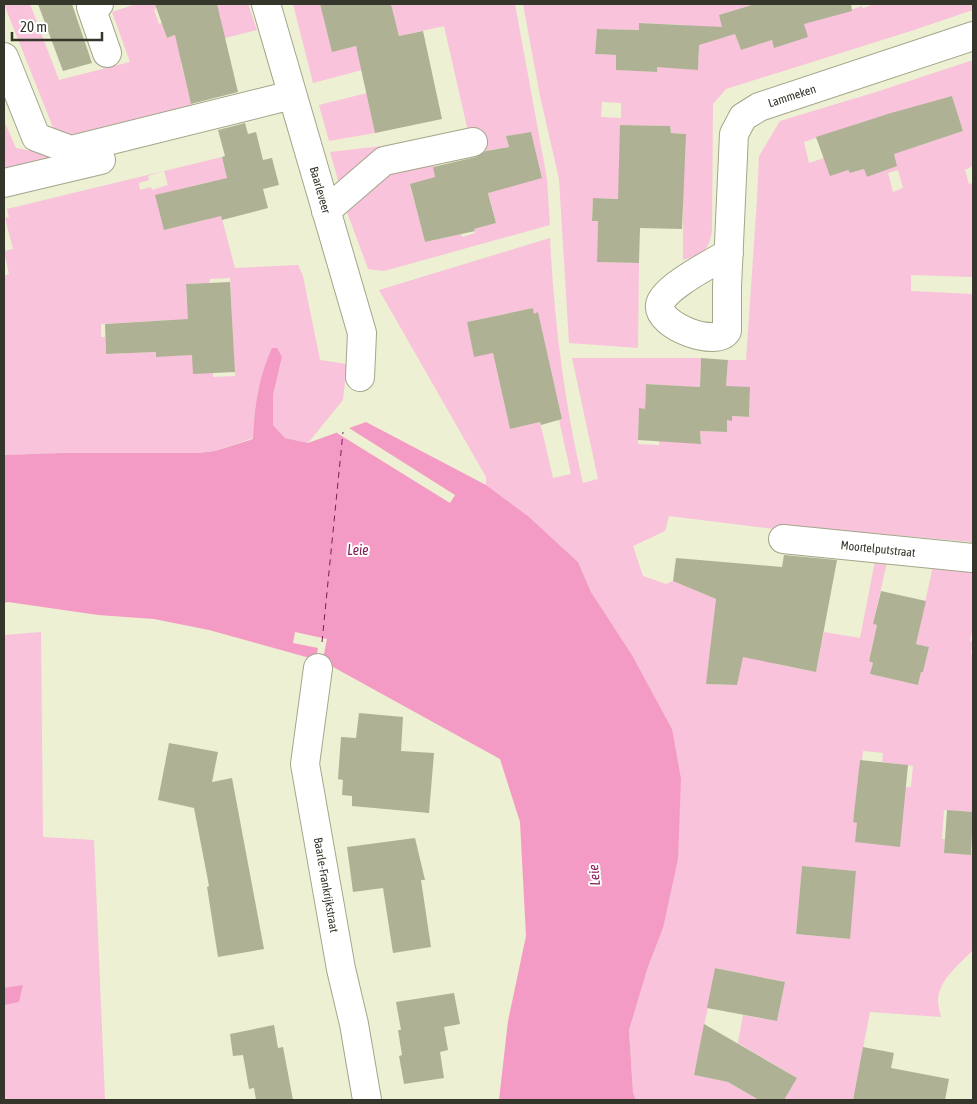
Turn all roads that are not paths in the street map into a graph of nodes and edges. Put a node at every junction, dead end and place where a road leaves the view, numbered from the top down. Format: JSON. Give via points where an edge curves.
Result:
{"nodes":[{"id":1,"x":100,"y":4,"type":"edge"},
{"id":2,"x":266,"y":4,"type":"edge"},
{"id":3,"x":973,"y":36,"type":"edge"},
{"id":4,"x":107,"y":53,"type":"dead end"},
{"id":5,"x":4,"y":57,"type":"edge"},
{"id":6,"x":295,"y":105,"type":"junction"},
{"id":7,"x":474,"y":142,"type":"dead end"},
{"id":8,"x":4,"y":182,"type":"edge"},
{"id":9,"x":326,"y":212,"type":"junction"},
{"id":10,"x":729,"y":252,"type":"dead end"},
{"id":11,"x":360,"y":377,"type":"dead end"},
{"id":12,"x":783,"y":540,"type":"dead end"},
{"id":13,"x":973,"y":558,"type":"edge"},
{"id":14,"x":318,"y":668,"type":"dead end"},
{"id":15,"x":367,"y":1100,"type":"edge"}],
"edges":[{"from":1,"to":4,"type":"street","via":[[91,7]]},
{"from":2,"to":6,"type":"street","name":"Baarleveer"},
{"from":3,"to":10,"type":"street","name":"Lammeken","via":[[759,107],[743,117],[734,134]]},
{"from":5,"to":6,"type":"street","via":[[36,137],[71,150]]},
{"from":6,"to":8,"type":"street"},
{"from":6,"to":9,"type":"street","name":"Baarleveer"},
{"from":7,"to":9,"type":"street","via":[[384,161]]},
{"from":9,"to":11,"type":"street","name":"Baarleveer","via":[[362,333]]},
{"from":12,"to":13,"type":"street","name":"Moortelputstraat"},
{"from":14,"to":15,"type":"street","name":"Baarle-Frankrijkstraat","via":[[305,764]]}]}
